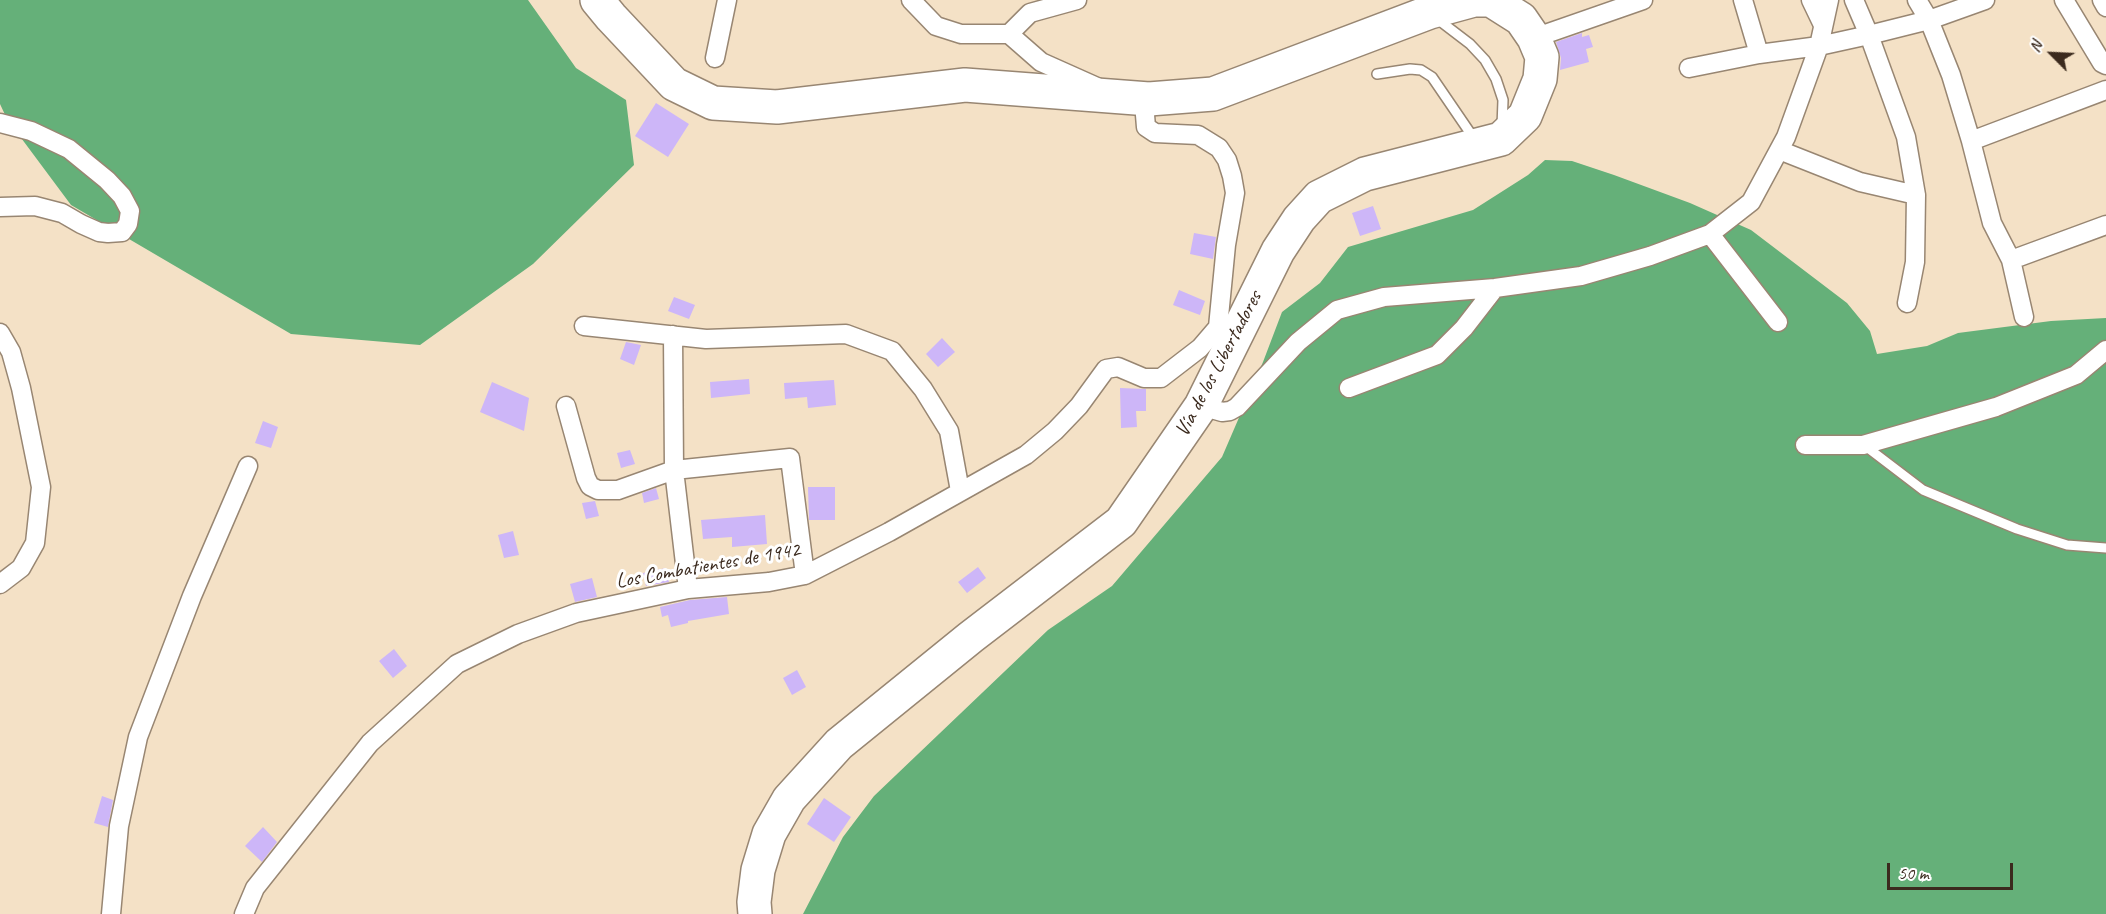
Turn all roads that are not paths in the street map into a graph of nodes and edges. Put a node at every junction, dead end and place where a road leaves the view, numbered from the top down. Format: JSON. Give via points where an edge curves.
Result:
{"nodes":[{"id":1,"x":597,"y":0,"type":"edge"},
{"id":2,"x":727,"y":0,"type":"edge"},
{"id":3,"x":911,"y":0,"type":"edge"},
{"id":4,"x":1077,"y":0,"type":"edge"},
{"id":5,"x":1486,"y":0,"type":"edge"},
{"id":6,"x":1491,"y":0,"type":"edge"},
{"id":7,"x":1643,"y":0,"type":"edge"},
{"id":8,"x":1743,"y":0,"type":"edge"},
{"id":9,"x":1811,"y":0,"type":"edge"},
{"id":10,"x":1829,"y":0,"type":"edge"},
{"id":11,"x":1854,"y":0,"type":"edge"},
{"id":12,"x":1917,"y":0,"type":"edge"},
{"id":13,"x":1985,"y":0,"type":"edge"},
{"id":14,"x":2064,"y":0,"type":"edge"},
{"id":15,"x":2102,"y":0,"type":"edge"},
{"id":16,"x":2106,"y":7,"type":"edge"},
{"id":17,"x":1430,"y":12,"type":"junction"},
{"id":18,"x":1929,"y":20,"type":"junction"},
{"id":19,"x":1823,"y":25,"type":"junction"},
{"id":20,"x":1009,"y":34,"type":"junction"},
{"id":21,"x":1869,"y":35,"type":"junction"},
{"id":22,"x":1534,"y":38,"type":"junction"},
{"id":23,"x":1819,"y":46,"type":"junction"},
{"id":24,"x":1760,"y":54,"type":"junction"},
{"id":25,"x":715,"y":58,"type":"dead end"},
{"id":26,"x":2106,"y":65,"type":"edge"},
{"id":27,"x":1689,"y":68,"type":"dead end"},
{"id":28,"x":1377,"y":74,"type":"dead end"},
{"id":29,"x":2106,"y":90,"type":"edge"},
{"id":30,"x":1115,"y":95,"type":"junction"},
{"id":31,"x":1149,"y":99,"type":"junction"},
{"id":32,"x":0,"y":123,"type":"edge"},
{"id":33,"x":1489,"y":141,"type":"junction"},
{"id":34,"x":1971,"y":141,"type":"junction"},
{"id":35,"x":1779,"y":150,"type":"junction"},
{"id":36,"x":1916,"y":195,"type":"junction"},
{"id":37,"x":0,"y":207,"type":"edge"},
{"id":38,"x":2106,"y":225,"type":"edge"},
{"id":39,"x":1710,"y":234,"type":"junction"},
{"id":40,"x":2012,"y":260,"type":"junction"},
{"id":41,"x":1495,"y":288,"type":"junction"},
{"id":42,"x":1907,"y":303,"type":"dead end"},
{"id":43,"x":2024,"y":317,"type":"dead end"},
{"id":44,"x":1778,"y":322,"type":"dead end"},
{"id":45,"x":584,"y":326,"type":"dead end"},
{"id":46,"x":0,"y":333,"type":"edge"},
{"id":47,"x":673,"y":335,"type":"junction"},
{"id":48,"x":1223,"y":341,"type":"junction"},
{"id":49,"x":2106,"y":350,"type":"edge"},
{"id":50,"x":1349,"y":388,"type":"dead end"},
{"id":51,"x":566,"y":406,"type":"dead end"},
{"id":52,"x":1201,"y":406,"type":"junction"},
{"id":53,"x":1805,"y":445,"type":"dead end"},
{"id":54,"x":1863,"y":445,"type":"junction"},
{"id":55,"x":248,"y":466,"type":"dead end"},
{"id":56,"x":674,"y":470,"type":"junction"},
{"id":57,"x":960,"y":492,"type":"junction"},
{"id":58,"x":2106,"y":548,"type":"edge"},
{"id":59,"x":805,"y":575,"type":"junction"},
{"id":60,"x":0,"y":585,"type":"edge"},
{"id":61,"x":688,"y":589,"type":"junction"},
{"id":62,"x":111,"y":914,"type":"edge"},
{"id":63,"x":244,"y":914,"type":"edge"},
{"id":64,"x":755,"y":914,"type":"edge"}],
"edges":[{"from":1,"to":30,"type":"highway","via":[[674,84],[713,103],[777,107],[965,85]]},
{"from":2,"to":25,"type":"street"},
{"from":3,"to":20,"type":"street","via":[[936,27],[960,34]]},
{"from":4,"to":20,"type":"street","via":[[1030,13]]},
{"from":5,"to":17,"type":"highway"},
{"from":6,"to":22,"type":"highway","name":"Vía de los Libertadores","via":[[1521,19]]},
{"from":7,"to":22,"type":"street"},
{"from":8,"to":24,"type":"street"},
{"from":9,"to":19,"type":"street"},
{"from":10,"to":19,"type":"street"},
{"from":11,"to":21,"type":"street"},
{"from":12,"to":18,"type":"street"},
{"from":13,"to":18,"type":"street"},
{"from":14,"to":26,"type":"street"},
{"from":15,"to":16,"type":"street"},
{"from":17,"to":31,"type":"highway","via":[[1213,94]]},
{"from":17,"to":33,"type":"lane","via":[[1470,44],[1496,79],[1503,100]]},
{"from":18,"to":21,"type":"street"},
{"from":18,"to":34,"type":"street"},
{"from":19,"to":23,"type":"street"},
{"from":20,"to":30,"type":"street","via":[[1041,62]]},
{"from":21,"to":23,"type":"street"},
{"from":21,"to":36,"type":"street","via":[[1906,137]]},
{"from":22,"to":33,"type":"highway","name":"Vía de los Libertadores","via":[[1542,57],[1540,79],[1525,116]]},
{"from":23,"to":24,"type":"street"},
{"from":23,"to":35,"type":"street"},
{"from":24,"to":27,"type":"street"},
{"from":28,"to":33,"type":"lane","via":[[1422,70]]},
{"from":29,"to":34,"type":"street"},
{"from":30,"to":31,"type":"highway"},
{"from":31,"to":48,"type":"street","via":[[1146,127],[1155,133],[1198,135],[1219,148],[1232,176],[1236,193],[1226,244]]},
{"from":32,"to":37,"type":"street","via":[[31,131],[69,149],[122,196],[130,212],[122,232],[108,233],[53,210]]},
{"from":33,"to":48,"type":"highway","name":"Vía de los Libertadores","via":[[1365,174],[1319,197],[1299,219]]},
{"from":34,"to":40,"type":"street","via":[[1992,223]]},
{"from":35,"to":36,"type":"street","via":[[1860,182]]},
{"from":35,"to":39,"type":"street","via":[[1751,202]]},
{"from":36,"to":42,"type":"street","via":[[1915,262]]},
{"from":38,"to":40,"type":"street"},
{"from":39,"to":41,"type":"street","via":[[1581,276]]},
{"from":39,"to":44,"type":"street"},
{"from":40,"to":43,"type":"street"},
{"from":41,"to":50,"type":"street","via":[[1437,355]]},
{"from":41,"to":52,"type":"street","via":[[1383,297],[1336,310],[1298,342],[1238,407],[1222,412]]},
{"from":45,"to":47,"type":"street"},
{"from":46,"to":60,"type":"street","via":[[11,352],[21,388],[41,488],[35,543],[21,568]]},
{"from":47,"to":56,"type":"street"},
{"from":47,"to":57,"type":"street","via":[[706,339],[846,334],[892,351],[923,389],[949,431]]},
{"from":48,"to":52,"type":"highway","name":"Vía de los Libertadores"},
{"from":48,"to":57,"type":"street","name":"Los Combatientes de 1942","via":[[1200,348],[1161,378],[1144,378],[1118,367],[1106,369],[1055,431],[1026,455]]},
{"from":49,"to":54,"type":"street","via":[[2076,375],[1996,407]]},
{"from":51,"to":56,"type":"street","via":[[590,486],[618,490]]},
{"from":52,"to":64,"type":"highway","name":"Vía de los Libertadores","via":[[1121,522],[839,744],[789,799],[769,834],[758,870]]},
{"from":53,"to":54,"type":"street"},
{"from":54,"to":58,"type":"lane","via":[[1923,490],[2067,545]]},
{"from":55,"to":62,"type":"street","via":[[138,737],[119,826]]},
{"from":56,"to":59,"type":"street","via":[[790,458]]},
{"from":56,"to":61,"type":"street"},
{"from":57,"to":59,"type":"street","name":"Los Combatientes de 1942"},
{"from":59,"to":61,"type":"street","name":"Los Combatientes de 1942"},
{"from":61,"to":63,"type":"street","name":"Los Combatientes de 1942","via":[[576,613],[518,634],[457,664],[370,743],[255,888]]}]}
